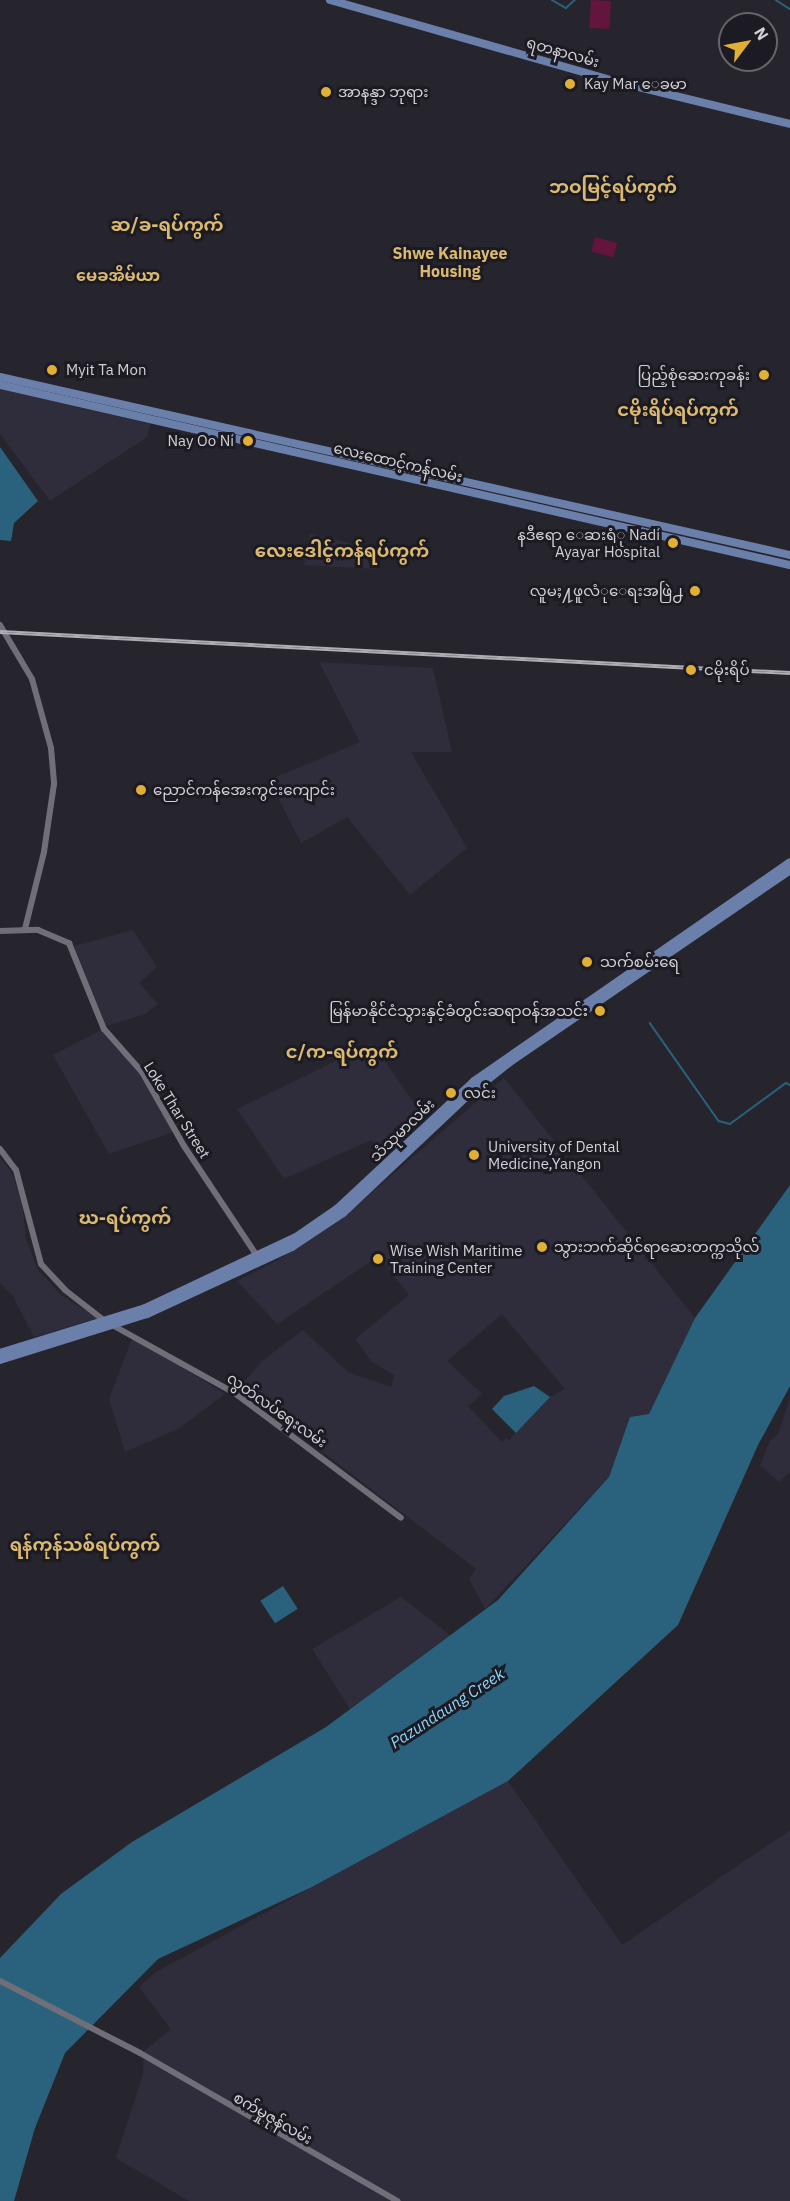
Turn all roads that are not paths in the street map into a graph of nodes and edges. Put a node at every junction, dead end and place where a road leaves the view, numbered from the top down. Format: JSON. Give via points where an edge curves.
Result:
{"nodes":[{"id":1,"x":330,"y":0,"type":"edge"},
{"id":2,"x":790,"y":124,"type":"edge"},
{"id":3,"x":0,"y":376,"type":"edge"},
{"id":4,"x":0,"y":385,"type":"edge"},
{"id":5,"x":136,"y":411,"type":"junction"},
{"id":6,"x":277,"y":444,"type":"junction"},
{"id":7,"x":644,"y":521,"type":"junction"},
{"id":8,"x":642,"y":531,"type":"junction"},
{"id":9,"x":689,"y":531,"type":"junction"},
{"id":10,"x":687,"y":540,"type":"junction"},
{"id":11,"x":790,"y":555,"type":"edge"},
{"id":12,"x":790,"y":565,"type":"edge"},
{"id":13,"x":0,"y":625,"type":"edge"},
{"id":14,"x":790,"y":862,"type":"edge"},
{"id":15,"x":790,"y":870,"type":"edge"},
{"id":16,"x":25,"y":929,"type":"junction"},
{"id":17,"x":0,"y":931,"type":"edge"},
{"id":18,"x":0,"y":1149,"type":"edge"},
{"id":19,"x":260,"y":1260,"type":"junction"},
{"id":20,"x":105,"y":1321,"type":"junction"},
{"id":21,"x":116,"y":1325,"type":"junction"},
{"id":22,"x":0,"y":1353,"type":"edge"},
{"id":23,"x":0,"y":1360,"type":"edge"},
{"id":24,"x":401,"y":1518,"type":"dead end"},
{"id":25,"x":0,"y":1981,"type":"edge"},
{"id":26,"x":397,"y":2201,"type":"edge"}],
"edges":[{"from":1,"to":2,"type":"main road","name":"ရတနာလမ်း","via":[[610,80]]},
{"from":3,"to":5,"type":"main road","name":"လေးထောင့်ကန်လမ်း"},
{"from":4,"to":5,"type":"main road","name":"လေးထောင့်ကန်လမ်း"},
{"from":5,"to":6,"type":"main road","name":"လေးထောင့်ကန်လမ်း"},
{"from":6,"to":7,"type":"main road","name":"လေးထောင့်ကန်လမ်း"},
{"from":6,"to":8,"type":"main road","name":"လေးထောင့်ကန်လမ်း"},
{"from":7,"to":8,"type":"main road"},
{"from":7,"to":9,"type":"main road","name":"လေးထောင့်ကန်လမ်း"},
{"from":8,"to":10,"type":"main road","name":"လေးထောင့်ကန်လမ်း"},
{"from":9,"to":10,"type":"main road"},
{"from":9,"to":11,"type":"main road","name":"လေးထောင့်ကန်လမ်း"},
{"from":10,"to":12,"type":"main road","name":"လေးထောင့်ကန်လမ်း"},
{"from":13,"to":16,"type":"street","via":[[32,679],[51,748],[54,784],[44,852]]},
{"from":14,"to":19,"type":"main road","name":"သံသုမာလမ်း","via":[[474,1081],[338,1208]]},
{"from":15,"to":19,"type":"main road","name":"သံသုမာလမ်း","via":[[510,1062],[466,1097],[343,1213]]},
{"from":16,"to":17,"type":"street"},
{"from":16,"to":19,"type":"street","name":"Loke Thar Street","via":[[56,935],[69,943],[104,1029],[142,1072],[184,1146]]},
{"from":18,"to":20,"type":"street","name":"လွတ်လပ်ရေးလမ်း","via":[[16,1170],[41,1264],[65,1290]]},
{"from":19,"to":20,"type":"main road","name":"သံသုမာလမ်း"},
{"from":19,"to":21,"type":"main road","name":"သံသုမာလမ်း"},
{"from":20,"to":21,"type":"street","name":"လွတ်လပ်ရေးလမ်း"},
{"from":20,"to":22,"type":"main road","name":"သံသုမာလမ်း"},
{"from":21,"to":23,"type":"main road","name":"သံသုမာလမ်း"},
{"from":21,"to":24,"type":"street","name":"လွတ်လပ်ရေးလမ်း","via":[[236,1394]]},
{"from":25,"to":26,"type":"street","name":"စက်မှုဇုန်လမ်း","via":[[140,2054]]}]}
